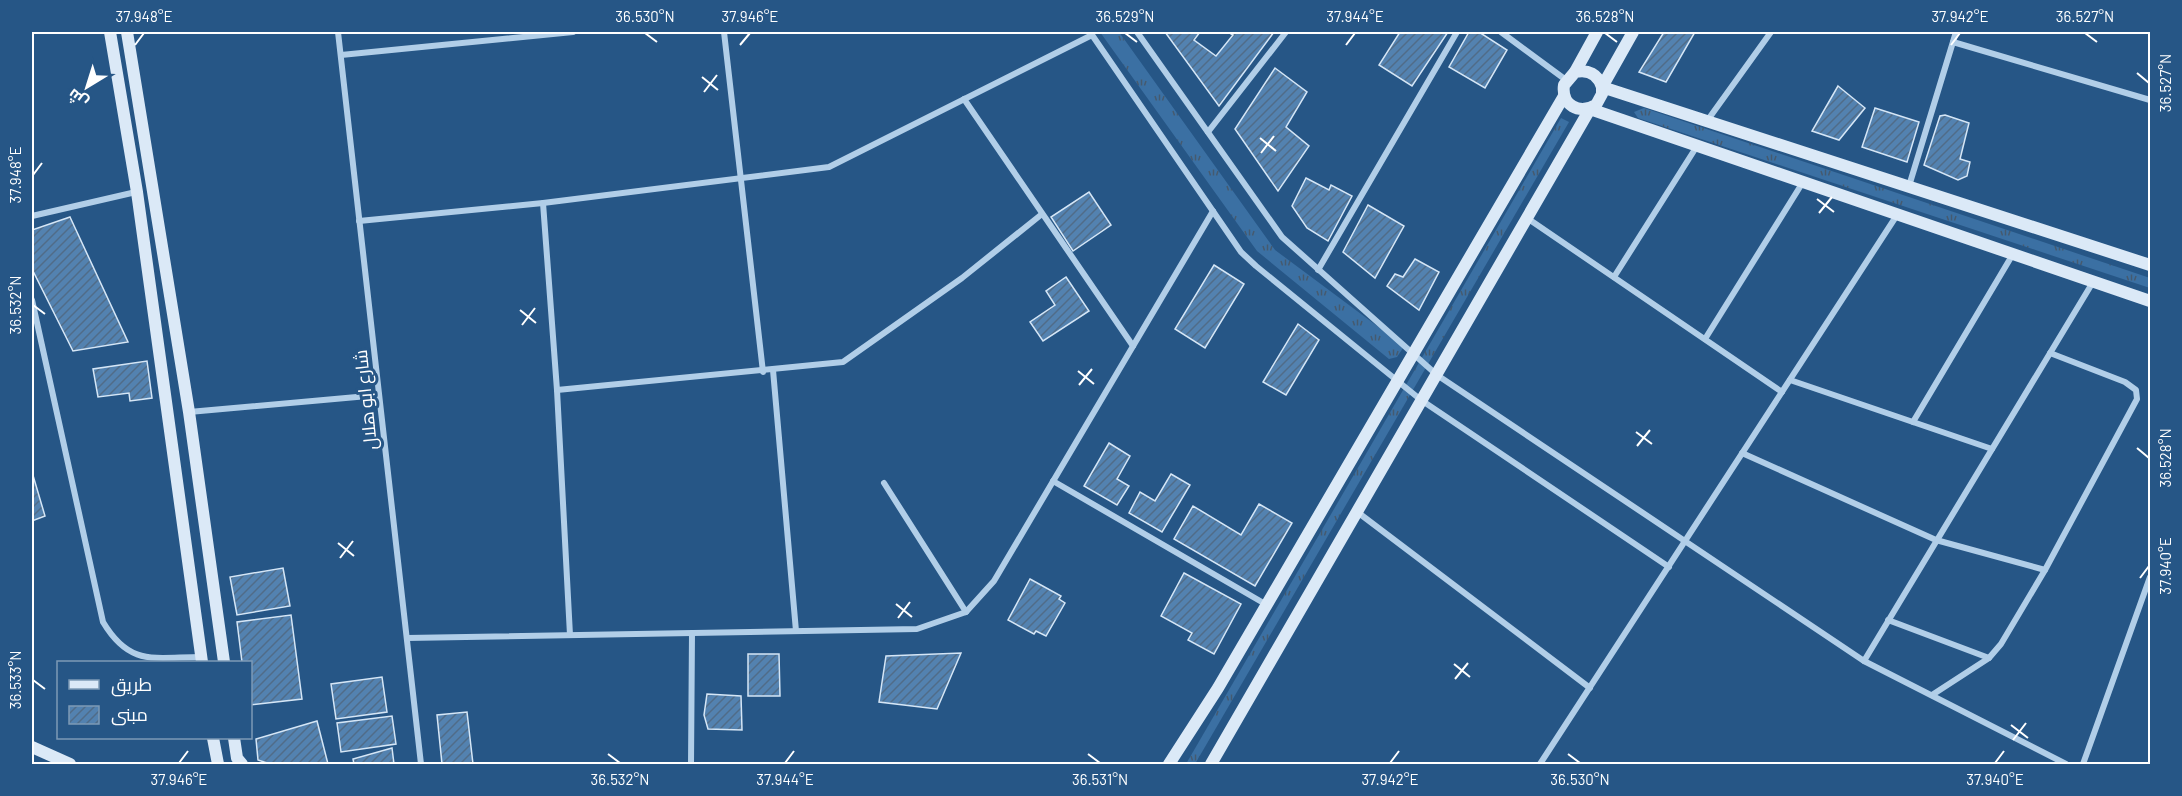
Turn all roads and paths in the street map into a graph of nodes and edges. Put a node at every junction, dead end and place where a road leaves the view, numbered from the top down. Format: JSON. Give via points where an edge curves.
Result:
{"nodes":[{"id":1,"x":110,"y":32,"type":"edge"},
{"id":2,"x":127,"y":32,"type":"edge"},
{"id":3,"x":338,"y":32,"type":"edge"},
{"id":4,"x":573,"y":32,"type":"edge"},
{"id":5,"x":724,"y":32,"type":"edge"},
{"id":6,"x":1137,"y":32,"type":"edge"},
{"id":7,"x":1286,"y":32,"type":"edge"},
{"id":8,"x":1457,"y":32,"type":"edge"},
{"id":9,"x":1501,"y":32,"type":"edge"},
{"id":10,"x":1598,"y":32,"type":"edge"},
{"id":11,"x":1633,"y":32,"type":"edge"},
{"id":12,"x":1771,"y":32,"type":"edge"},
{"id":13,"x":1956,"y":32,"type":"edge"},
{"id":14,"x":1091,"y":33,"type":"edge"},
{"id":15,"x":1953,"y":42,"type":"junction"},
{"id":16,"x":341,"y":55,"type":"junction"},
{"id":17,"x":1570,"y":76,"type":"junction"},
{"id":18,"x":1602,"y":87,"type":"junction"},
{"id":19,"x":1564,"y":96,"type":"junction"},
{"id":20,"x":964,"y":99,"type":"junction"},
{"id":21,"x":2151,"y":100,"type":"edge"},
{"id":22,"x":1590,"y":109,"type":"junction"},
{"id":23,"x":1707,"y":121,"type":"junction"},
{"id":24,"x":1208,"y":132,"type":"junction"},
{"id":25,"x":1697,"y":146,"type":"junction"},
{"id":26,"x":741,"y":177,"type":"junction"},
{"id":27,"x":1803,"y":182,"type":"junction"},
{"id":28,"x":1909,"y":186,"type":"junction"},
{"id":29,"x":137,"y":192,"type":"junction"},
{"id":30,"x":543,"y":203,"type":"junction"},
{"id":31,"x":1213,"y":211,"type":"junction"},
{"id":32,"x":1042,"y":214,"type":"junction"},
{"id":33,"x":1897,"y":215,"type":"junction"},
{"id":34,"x":32,"y":216,"type":"edge"},
{"id":35,"x":1527,"y":218,"type":"junction"},
{"id":36,"x":359,"y":221,"type":"junction"},
{"id":37,"x":2013,"y":254,"type":"junction"},
{"id":38,"x":2151,"y":265,"type":"edge"},
{"id":39,"x":1318,"y":270,"type":"junction"},
{"id":40,"x":1614,"y":277,"type":"junction"},
{"id":41,"x":2093,"y":282,"type":"junction"},
{"id":42,"x":32,"y":300,"type":"edge"},
{"id":43,"x":2151,"y":301,"type":"edge"},
{"id":44,"x":1705,"y":339,"type":"junction"},
{"id":45,"x":1133,"y":346,"type":"junction"},
{"id":46,"x":2050,"y":353,"type":"junction"},
{"id":47,"x":1412,"y":355,"type":"junction"},
{"id":48,"x":773,"y":370,"type":"junction"},
{"id":49,"x":763,"y":372,"type":"junction"},
{"id":50,"x":1437,"y":375,"type":"junction"},
{"id":51,"x":1790,"y":380,"type":"junction"},
{"id":52,"x":1397,"y":381,"type":"junction"},
{"id":53,"x":556,"y":390,"type":"junction"},
{"id":54,"x":1782,"y":392,"type":"junction"},
{"id":55,"x":379,"y":395,"type":"junction"},
{"id":56,"x":1421,"y":400,"type":"junction"},
{"id":57,"x":189,"y":412,"type":"junction"},
{"id":58,"x":1913,"y":422,"type":"junction"},
{"id":59,"x":1992,"y":449,"type":"junction"},
{"id":60,"x":1742,"y":453,"type":"junction"},
{"id":61,"x":1053,"y":481,"type":"junction"},
{"id":62,"x":884,"y":483,"type":"dead end"},
{"id":63,"x":1356,"y":511,"type":"junction"},
{"id":64,"x":1936,"y":540,"type":"junction"},
{"id":65,"x":1685,"y":541,"type":"junction"},
{"id":66,"x":1669,"y":567,"type":"junction"},
{"id":67,"x":2045,"y":570,"type":"junction"},
{"id":68,"x":2151,"y":577,"type":"edge"},
{"id":69,"x":1267,"y":605,"type":"junction"},
{"id":70,"x":966,"y":612,"type":"junction"},
{"id":71,"x":1888,"y":620,"type":"junction"},
{"id":72,"x":796,"y":631,"type":"junction"},
{"id":73,"x":692,"y":633,"type":"junction"},
{"id":74,"x":570,"y":635,"type":"junction"},
{"id":75,"x":407,"y":638,"type":"junction"},
{"id":76,"x":1989,"y":658,"type":"junction"},
{"id":77,"x":201,"y":660,"type":"edge"},
{"id":78,"x":224,"y":661,"type":"edge"},
{"id":79,"x":1864,"y":661,"type":"junction"},
{"id":80,"x":1590,"y":688,"type":"junction"},
{"id":81,"x":1932,"y":696,"type":"junction"},
{"id":82,"x":213,"y":739,"type":"edge"},
{"id":83,"x":234,"y":739,"type":"edge"},
{"id":84,"x":32,"y":747,"type":"edge"},
{"id":85,"x":70,"y":765,"type":"edge"},
{"id":86,"x":218,"y":765,"type":"edge"},
{"id":87,"x":242,"y":765,"type":"edge"},
{"id":88,"x":421,"y":765,"type":"edge"},
{"id":89,"x":691,"y":765,"type":"edge"},
{"id":90,"x":1168,"y":765,"type":"edge"},
{"id":91,"x":1211,"y":765,"type":"edge"},
{"id":92,"x":1540,"y":765,"type":"edge"},
{"id":93,"x":2066,"y":765,"type":"edge"},
{"id":94,"x":2083,"y":765,"type":"edge"}],
"edges":[{"from":1,"to":29,"type":"main road"},
{"from":2,"to":57,"type":"main road"},
{"from":3,"to":16,"type":"street","name":"شارع ابو هلال"},
{"from":4,"to":16,"type":"street"},
{"from":5,"to":26,"type":"street"},
{"from":6,"to":24,"type":"street"},
{"from":7,"to":24,"type":"street"},
{"from":8,"to":39,"type":"street"},
{"from":9,"to":17,"type":"street"},
{"from":10,"to":17,"type":"main road"},
{"from":11,"to":18,"type":"main road"},
{"from":12,"to":23,"type":"street"},
{"from":13,"to":15,"type":"street"},
{"from":14,"to":20,"type":"street"},
{"from":14,"to":31,"type":"street"},
{"from":15,"to":21,"type":"street"},
{"from":15,"to":28,"type":"street"},
{"from":16,"to":36,"type":"street","name":"شارع ابو هلال"},
{"from":17,"to":18,"type":"main road","via":[[1592,73]]},
{"from":17,"to":19,"type":"main road"},
{"from":18,"to":22,"type":"main road","via":[[1600,100]]},
{"from":18,"to":23,"type":"main road"},
{"from":19,"to":22,"type":"main road","via":[[1577,109]]},
{"from":19,"to":47,"type":"main road"},
{"from":20,"to":26,"type":"street","via":[[829,167]]},
{"from":20,"to":32,"type":"street"},
{"from":22,"to":25,"type":"main road"},
{"from":22,"to":35,"type":"main road"},
{"from":23,"to":28,"type":"main road"},
{"from":24,"to":39,"type":"street","via":[[1282,237]]},
{"from":25,"to":27,"type":"main road"},
{"from":25,"to":40,"type":"street"},
{"from":26,"to":30,"type":"street"},
{"from":26,"to":49,"type":"street"},
{"from":27,"to":33,"type":"main road"},
{"from":27,"to":44,"type":"street"},
{"from":28,"to":38,"type":"main road"},
{"from":29,"to":34,"type":"street"},
{"from":29,"to":77,"type":"main road"},
{"from":30,"to":36,"type":"street"},
{"from":30,"to":53,"type":"street"},
{"from":31,"to":45,"type":"street"},
{"from":31,"to":52,"type":"street","via":[[1241,252],[1256,266]]},
{"from":32,"to":45,"type":"street"},
{"from":32,"to":48,"type":"street","via":[[962,278],[843,362]]},
{"from":33,"to":37,"type":"main road"},
{"from":33,"to":51,"type":"street"},
{"from":35,"to":40,"type":"street"},
{"from":35,"to":50,"type":"main road"},
{"from":36,"to":55,"type":"street","name":"شارع ابو هلال"},
{"from":37,"to":41,"type":"main road"},
{"from":37,"to":58,"type":"street"},
{"from":39,"to":47,"type":"street"},
{"from":40,"to":44,"type":"street"},
{"from":41,"to":43,"type":"main road"},
{"from":41,"to":46,"type":"street"},
{"from":42,"to":77,"type":"street","via":[[103,622],[127,652],[140,657]]},
{"from":44,"to":54,"type":"street"},
{"from":45,"to":61,"type":"street"},
{"from":46,"to":59,"type":"street"},
{"from":46,"to":67,"type":"street","via":[[2125,382],[2136,390],[2137,399]]},
{"from":47,"to":50,"type":"street"},
{"from":47,"to":52,"type":"main road"},
{"from":48,"to":49,"type":"street"},
{"from":48,"to":72,"type":"street"},
{"from":49,"to":53,"type":"street"},
{"from":50,"to":56,"type":"main road"},
{"from":50,"to":65,"type":"street"},
{"from":51,"to":54,"type":"street"},
{"from":51,"to":58,"type":"street"},
{"from":52,"to":56,"type":"street"},
{"from":52,"to":69,"type":"main road"},
{"from":53,"to":74,"type":"street"},
{"from":54,"to":60,"type":"street"},
{"from":55,"to":57,"type":"street"},
{"from":55,"to":75,"type":"street","name":"شارع ابو هلال"},
{"from":56,"to":63,"type":"main road"},
{"from":56,"to":66,"type":"street"},
{"from":57,"to":78,"type":"main road"},
{"from":58,"to":59,"type":"street"},
{"from":59,"to":64,"type":"street"},
{"from":60,"to":64,"type":"street"},
{"from":60,"to":65,"type":"street"},
{"from":61,"to":69,"type":"street"},
{"from":61,"to":70,"type":"street","via":[[994,580]]},
{"from":62,"to":70,"type":"street"},
{"from":63,"to":80,"type":"street"},
{"from":63,"to":91,"type":"main road"},
{"from":64,"to":67,"type":"street"},
{"from":64,"to":71,"type":"street"},
{"from":65,"to":66,"type":"street"},
{"from":65,"to":79,"type":"street"},
{"from":66,"to":80,"type":"street"},
{"from":67,"to":76,"type":"street"},
{"from":68,"to":94,"type":"street"},
{"from":69,"to":90,"type":"main road"},
{"from":70,"to":72,"type":"street","via":[[917,628]]},
{"from":71,"to":76,"type":"street"},
{"from":71,"to":79,"type":"street"},
{"from":72,"to":73,"type":"street"},
{"from":73,"to":74,"type":"street"},
{"from":73,"to":89,"type":"street"},
{"from":74,"to":75,"type":"street"},
{"from":75,"to":88,"type":"street","name":"شارع ابو هلال"},
{"from":76,"to":81,"type":"street"},
{"from":79,"to":81,"type":"street"},
{"from":80,"to":92,"type":"street"},
{"from":81,"to":93,"type":"street"},
{"from":82,"to":86,"type":"main road"},
{"from":83,"to":87,"type":"main road"},
{"from":84,"to":85,"type":"main road"}]}
